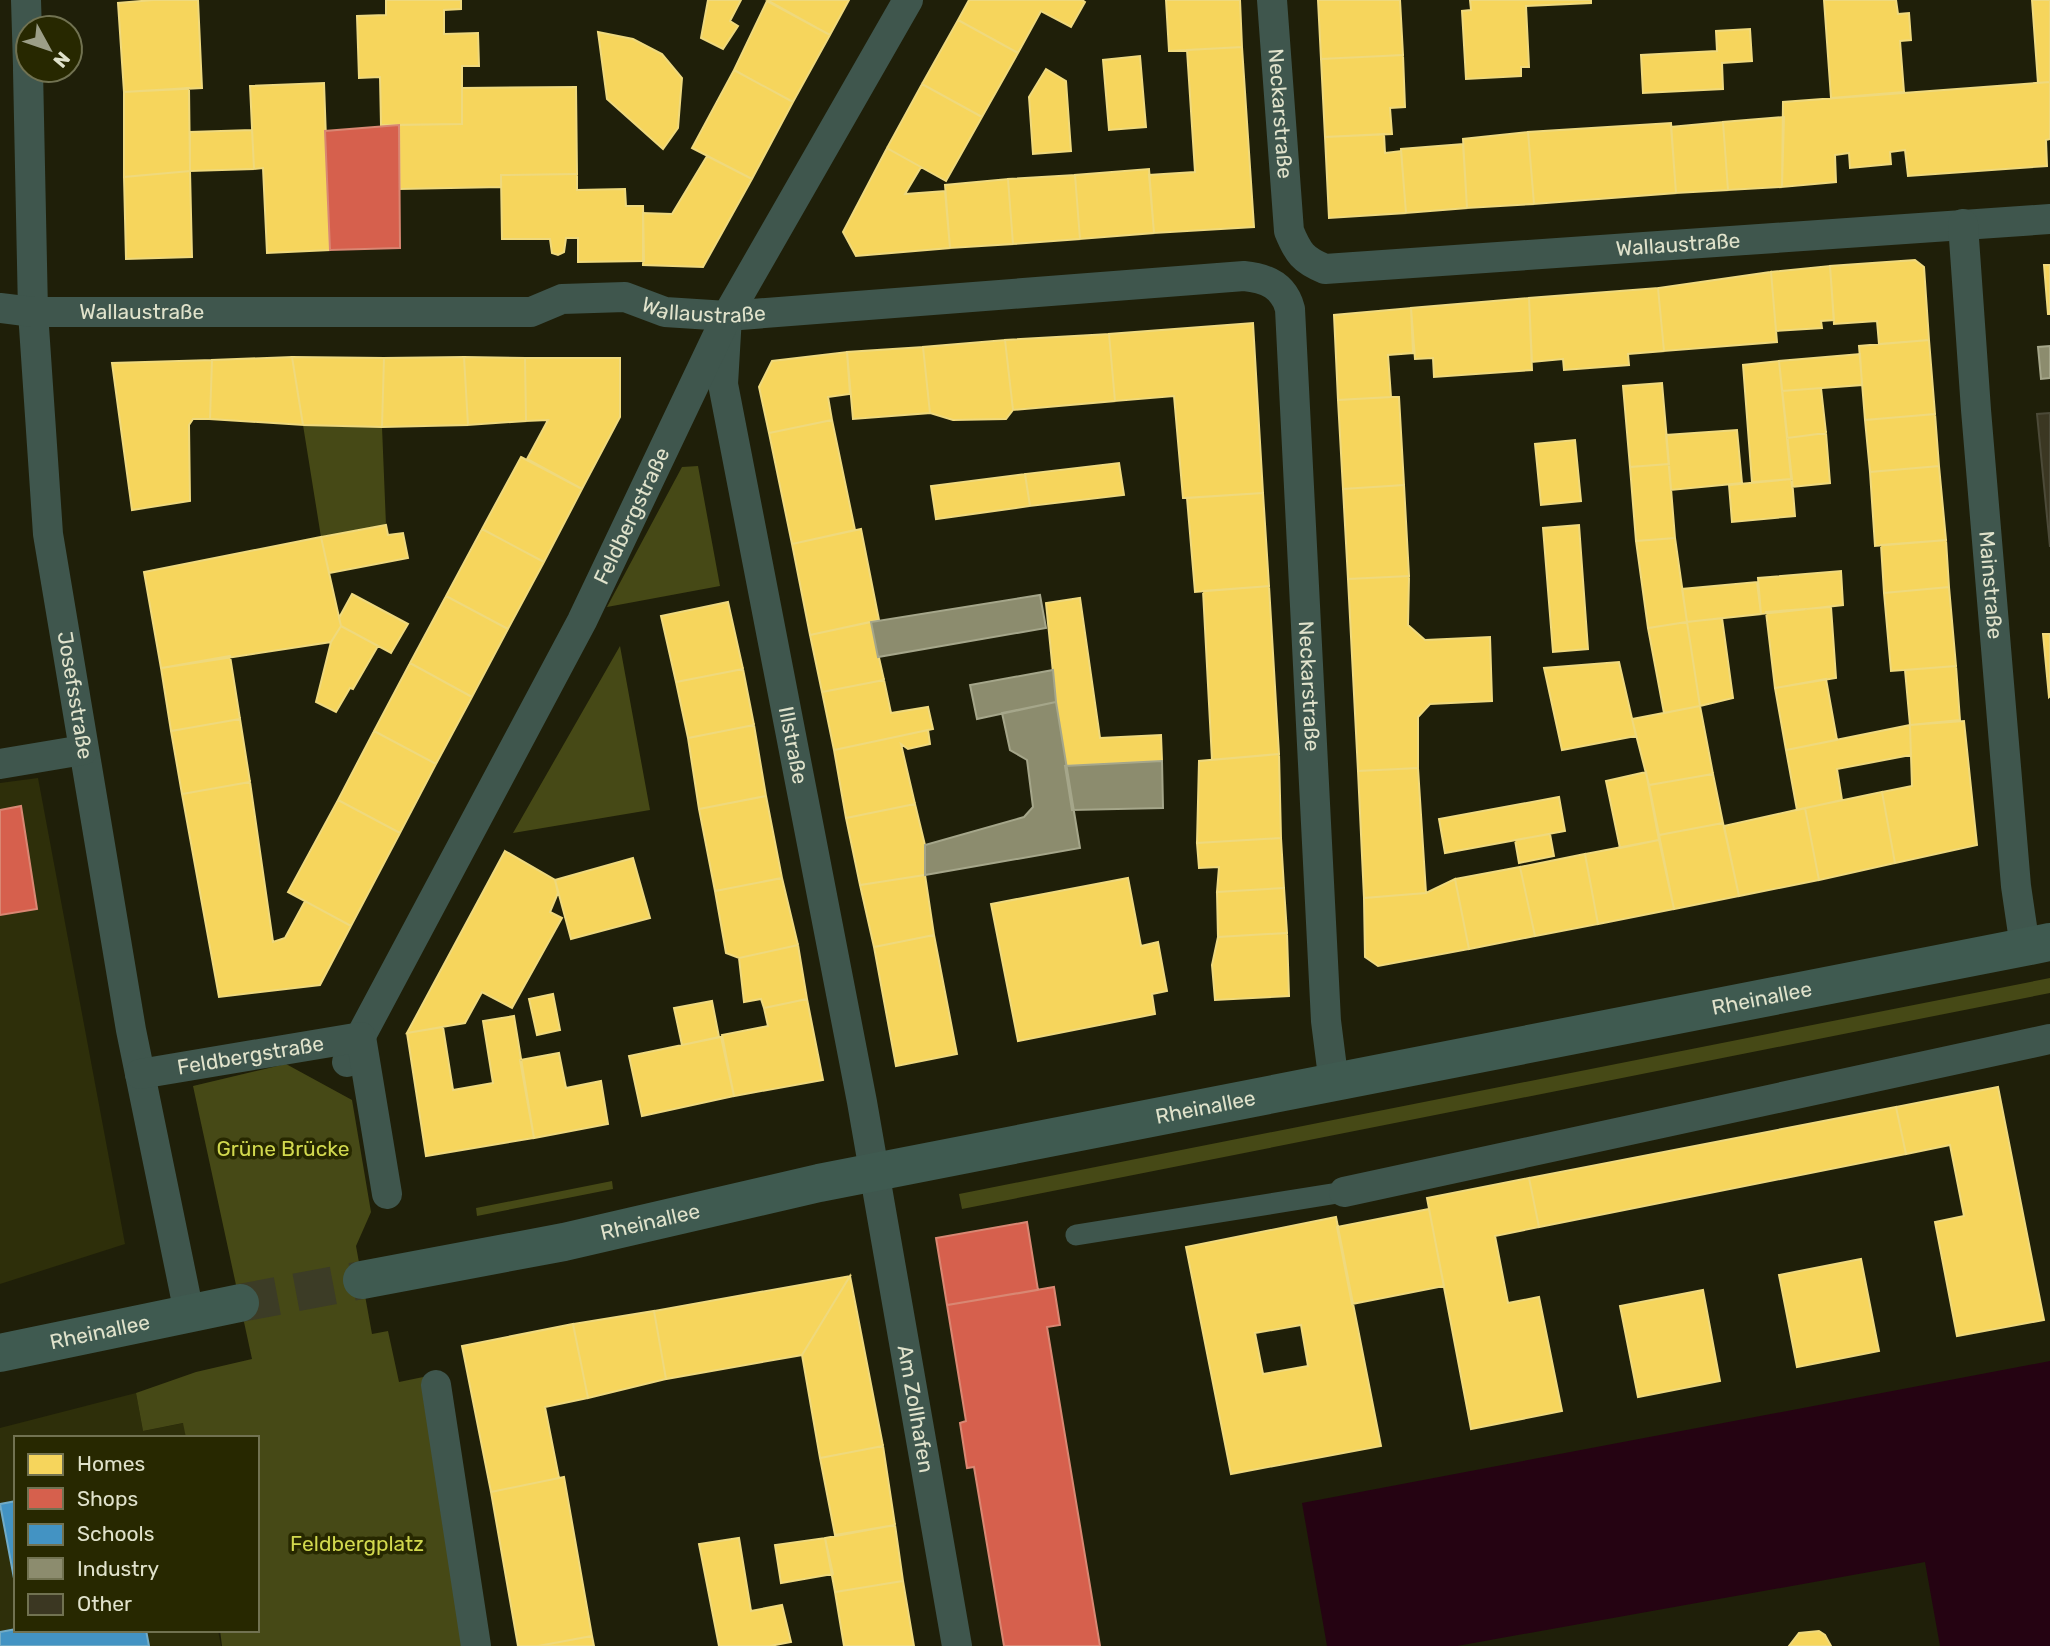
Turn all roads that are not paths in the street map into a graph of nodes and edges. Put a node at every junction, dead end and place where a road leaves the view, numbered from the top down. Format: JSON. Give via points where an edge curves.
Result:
{"nodes":[{"id":1,"x":908,"y":0,"type":"edge"},
{"id":2,"x":1272,"y":0,"type":"edge"},
{"id":3,"x":28,"y":84,"type":"edge"},
{"id":4,"x":2050,"y":219,"type":"edge"},
{"id":5,"x":1963,"y":224,"type":"junction"},
{"id":6,"x":1309,"y":262,"type":"joint"},
{"id":7,"x":1282,"y":291,"type":"joint"},
{"id":8,"x":0,"y":308,"type":"edge"},
{"id":9,"x":33,"y":312,"type":"junction"},
{"id":10,"x":727,"y":316,"type":"junction"},
{"id":11,"x":83,"y":750,"type":"junction"},
{"id":12,"x":0,"y":764,"type":"edge"},
{"id":13,"x":2037,"y":945,"type":"edge"},
{"id":14,"x":2050,"y":1039,"type":"edge"},
{"id":15,"x":354,"y":1050,"type":"junction"},
{"id":16,"x":140,"y":1074,"type":"junction"},
{"id":17,"x":1334,"y":1084,"type":"junction"},
{"id":18,"x":874,"y":1173,"type":"junction"},
{"id":19,"x":1344,"y":1192,"type":"joint"},
{"id":20,"x":387,"y":1194,"type":"dead end"},
{"id":21,"x":1076,"y":1235,"type":"dead end"},
{"id":22,"x":362,"y":1280,"type":"tunnel mouth"},
{"id":23,"x":240,"y":1303,"type":"tunnel mouth"},
{"id":24,"x":189,"y":1313,"type":"junction"},
{"id":25,"x":0,"y":1353,"type":"edge"},
{"id":26,"x":436,"y":1385,"type":"dead end"},
{"id":27,"x":476,"y":1646,"type":"edge"},
{"id":28,"x":957,"y":1646,"type":"edge"}],
"edges":[{"from":1,"to":10,"type":"street","name":"Feldbergstraße"},
{"from":2,"to":6,"type":"street","name":"Neckarstraße","via":[[1289,231]]},
{"from":3,"to":9,"type":"street","name":"Josefsstraße"},
{"from":4,"to":5,"type":"street","name":"Wallaustraße"},
{"from":5,"to":6,"type":"street","name":"Wallaustraße","via":[[1343,270]]},
{"from":5,"to":13,"type":"street","name":"Mainstraße","via":[[2016,886]]},
{"from":7,"to":10,"type":"street","name":"Wallaustraße","via":[[1270,281],[1244,276]]},
{"from":7,"to":17,"type":"street","name":"Neckarstraße","via":[[1290,309],[1326,1021]]},
{"from":8,"to":9,"type":"street","name":"Wallaustraße"},
{"from":9,"to":10,"type":"street","name":"Wallaustraße","via":[[531,312],[562,299],[625,297],[665,312]]},
{"from":9,"to":11,"type":"street","name":"Josefsstraße","via":[[48,534]]},
{"from":10,"to":15,"type":"street","name":"Feldbergstraße","via":[[582,621]]},
{"from":10,"to":18,"type":"street","name":"Illstraße","via":[[723,384]]},
{"from":11,"to":12,"type":"street"},
{"from":11,"to":16,"type":"street","name":"Josefsstraße"},
{"from":13,"to":17,"type":"main road","name":"Rheinallee"},
{"from":14,"to":19,"type":"street"},
{"from":15,"to":16,"type":"street","name":"Feldbergstraße"},
{"from":15,"to":20,"type":"street"},
{"from":16,"to":24,"type":"street","name":"Josefsstraße"},
{"from":17,"to":18,"type":"main road","name":"Rheinallee"},
{"from":18,"to":22,"type":"main road","name":"Rheinallee","via":[[564,1242]]},
{"from":18,"to":28,"type":"street","name":"Am Zollhafen"},
{"from":19,"to":21,"type":"street"},
{"from":23,"to":24,"type":"main road","name":"Rheinallee"},
{"from":24,"to":25,"type":"main road","name":"Rheinallee"},
{"from":26,"to":27,"type":"street"}]}
